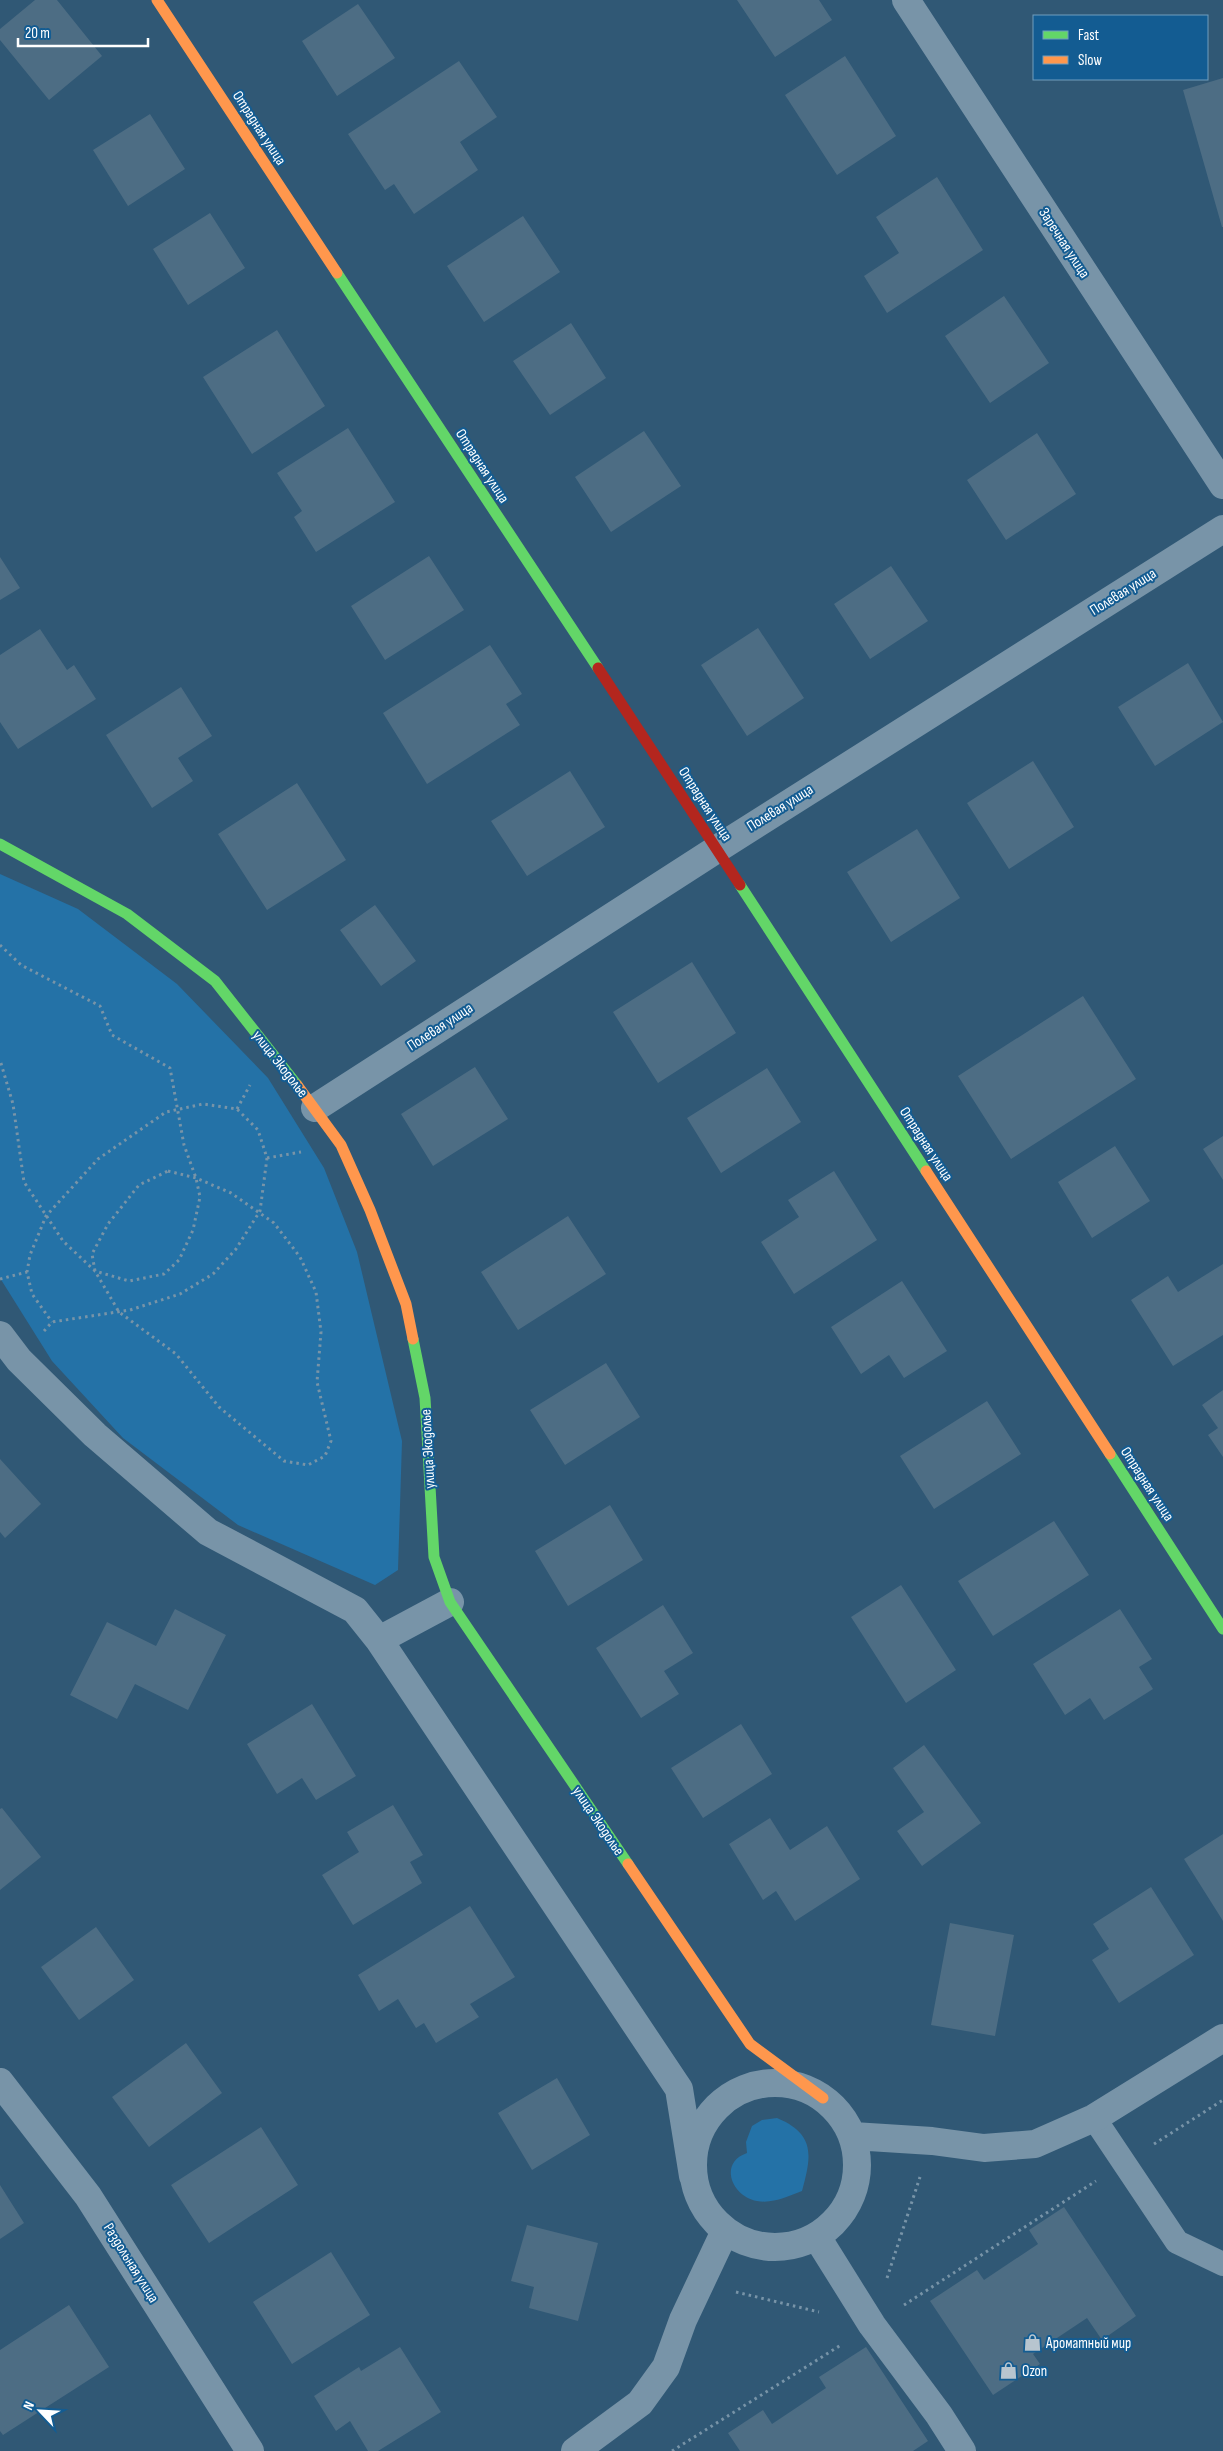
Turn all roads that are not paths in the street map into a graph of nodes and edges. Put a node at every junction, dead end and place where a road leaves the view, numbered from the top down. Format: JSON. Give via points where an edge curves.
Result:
{"nodes":[{"id":1,"x":157,"y":0,"type":"edge"},
{"id":2,"x":906,"y":0,"type":"edge"},
{"id":3,"x":1223,"y":485,"type":"edge"},
{"id":4,"x":1223,"y":529,"type":"edge"},
{"id":5,"x":0,"y":844,"type":"edge"},
{"id":6,"x":717,"y":849,"type":"junction"},
{"id":7,"x":315,"y":1108,"type":"junction"},
{"id":8,"x":0,"y":1336,"type":"edge"},
{"id":9,"x":450,"y":1602,"type":"junction"},
{"id":10,"x":1223,"y":1629,"type":"edge"},
{"id":11,"x":380,"y":1640,"type":"junction"},
{"id":12,"x":1223,"y":2038,"type":"edge"},
{"id":13,"x":0,"y":2082,"type":"edge"},
{"id":14,"x":823,"y":2098,"type":"junction"},
{"id":15,"x":1094,"y":2118,"type":"junction"},
{"id":16,"x":853,"y":2136,"type":"junction"},
{"id":17,"x":693,"y":2176,"type":"junction"},
{"id":18,"x":725,"y":2231,"type":"junction"},
{"id":19,"x":816,"y":2237,"type":"junction"},
{"id":20,"x":1223,"y":2264,"type":"edge"},
{"id":21,"x":250,"y":2451,"type":"edge"},
{"id":22,"x":574,"y":2451,"type":"edge"},
{"id":23,"x":962,"y":2451,"type":"edge"}],
"edges":[{"from":1,"to":6,"type":"street","name":"Отрадная улица"},
{"from":2,"to":3,"type":"street","name":"Заречная улица"},
{"from":4,"to":6,"type":"street","name":"Полевая улица"},
{"from":5,"to":7,"type":"street","name":"улица Экодолье","via":[[126,914],[215,981]]},
{"from":6,"to":7,"type":"street","name":"Полевая улица"},
{"from":6,"to":10,"type":"street","name":"Отрадная улица"},
{"from":7,"to":9,"type":"street","name":"улица Экодолье","via":[[341,1145],[406,1304],[425,1398],[434,1557]]},
{"from":8,"to":11,"type":"street","via":[[19,1360],[95,1436],[208,1532],[356,1610]]},
{"from":9,"to":11,"type":"street"},
{"from":9,"to":14,"type":"street","name":"улица Экодолье","via":[[750,2044]]},
{"from":11,"to":17,"type":"street","via":[[679,2089]]},
{"from":12,"to":15,"type":"street"},
{"from":13,"to":21,"type":"street","name":"Раздольная улица","via":[[88,2196]]},
{"from":14,"to":16,"type":"street","via":[[841,2115]]},
{"from":14,"to":17,"type":"street","via":[[794,2084],[762,2083],[733,2094],[709,2115],[695,2144]]},
{"from":15,"to":16,"type":"street","via":[[1035,2144],[993,2147]]},
{"from":15,"to":20,"type":"lane","via":[[1177,2242]]},
{"from":16,"to":19,"type":"street","via":[[858,2165],[853,2193],[839,2218]]},
{"from":17,"to":18,"type":"street","via":[[704,2206]]},
{"from":18,"to":19,"type":"street","via":[[754,2245],[786,2247]]},
{"from":18,"to":22,"type":"street","via":[[683,2320],[666,2367],[640,2403]]},
{"from":19,"to":23,"type":"street","via":[[872,2325]]}]}
